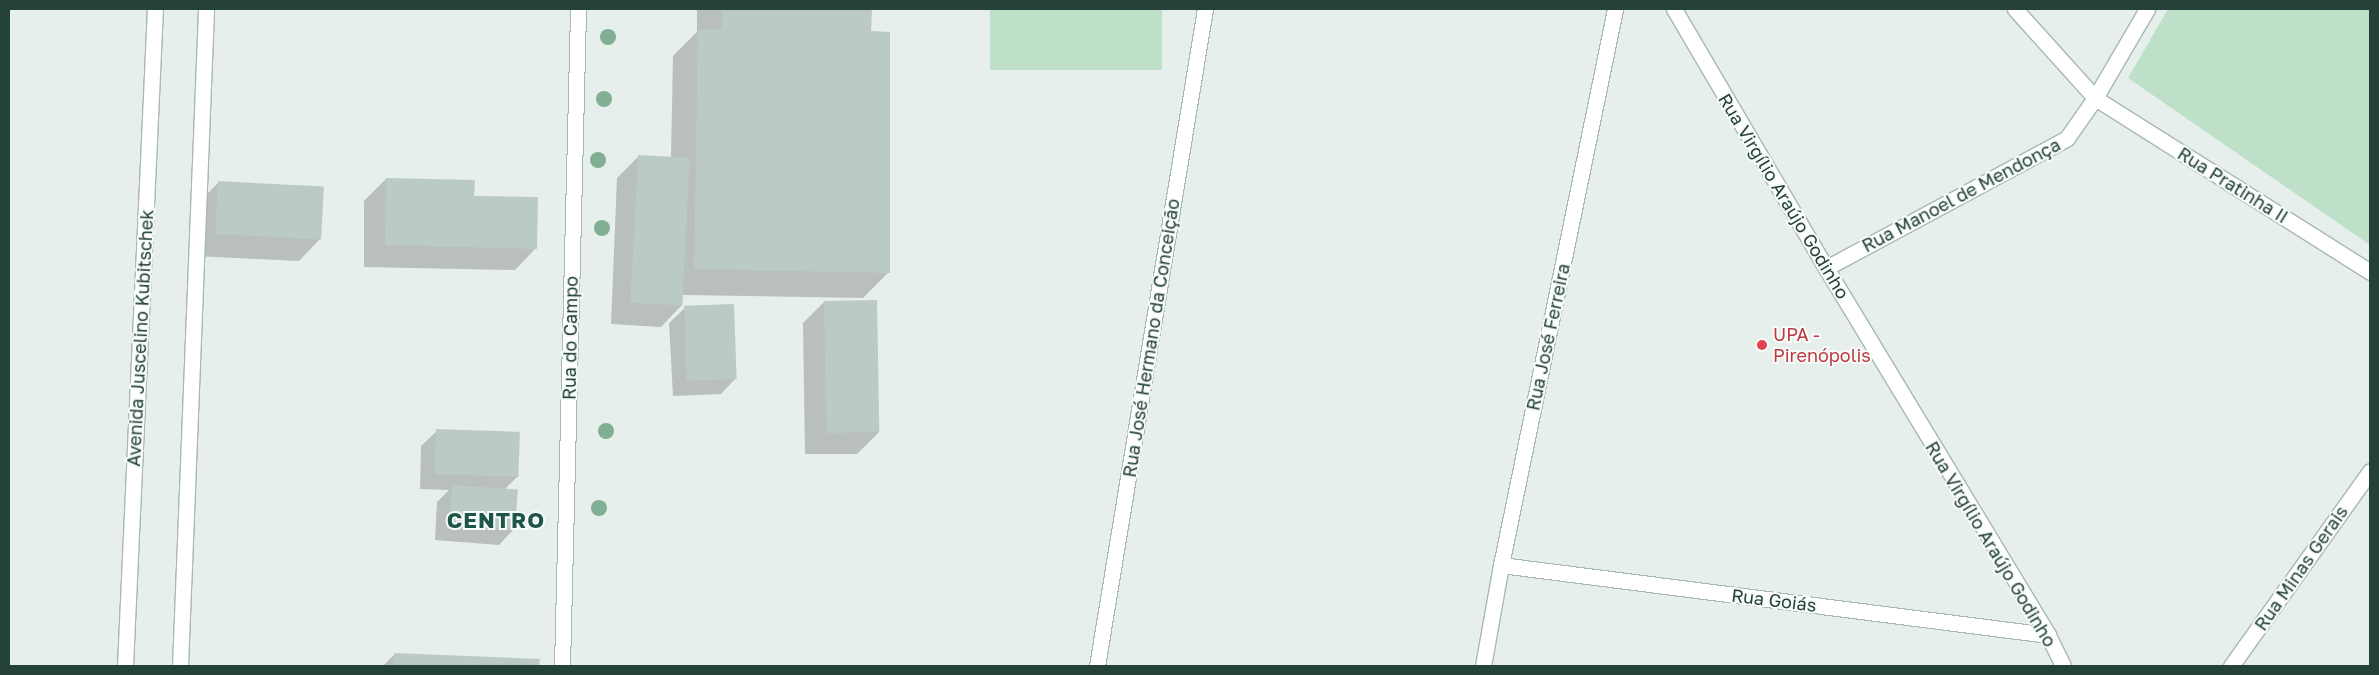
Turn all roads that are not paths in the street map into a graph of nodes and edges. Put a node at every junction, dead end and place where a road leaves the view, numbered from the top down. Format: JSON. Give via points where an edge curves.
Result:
{"nodes":[{"id":1,"x":155,"y":9,"type":"edge"},
{"id":2,"x":206,"y":9,"type":"edge"},
{"id":3,"x":578,"y":9,"type":"edge"},
{"id":4,"x":1205,"y":9,"type":"edge"},
{"id":5,"x":1615,"y":9,"type":"edge"},
{"id":6,"x":1674,"y":9,"type":"edge"},
{"id":7,"x":2015,"y":9,"type":"edge"},
{"id":8,"x":2147,"y":9,"type":"edge"},
{"id":9,"x":2095,"y":98,"type":"junction"},
{"id":10,"x":1826,"y":268,"type":"junction"},
{"id":11,"x":2370,"y":272,"type":"edge"},
{"id":12,"x":2370,"y":471,"type":"edge"},
{"id":13,"x":1501,"y":565,"type":"junction"},
{"id":14,"x":2048,"y":635,"type":"junction"},
{"id":15,"x":125,"y":666,"type":"edge"},
{"id":16,"x":180,"y":666,"type":"edge"},
{"id":17,"x":562,"y":666,"type":"edge"},
{"id":18,"x":1097,"y":666,"type":"edge"},
{"id":19,"x":1483,"y":666,"type":"edge"},
{"id":20,"x":2063,"y":666,"type":"edge"},
{"id":21,"x":2231,"y":666,"type":"edge"}],
"edges":[{"from":1,"to":15,"type":"street","name":"Avenida Juscelino Kubitschek"},
{"from":2,"to":16,"type":"street"},
{"from":3,"to":17,"type":"street","name":"Rua do Campo"},
{"from":4,"to":18,"type":"street","name":"Rua José Hermano da Conceição"},
{"from":5,"to":13,"type":"street","name":"Rua José Ferreira"},
{"from":6,"to":10,"type":"street","name":"Rua Virgílio Araújo Godinho"},
{"from":7,"to":9,"type":"street","name":"Rua Pratinha II"},
{"from":8,"to":9,"type":"street","name":"Rua Manoel de Mendonça"},
{"from":9,"to":10,"type":"street","name":"Rua Manoel de Mendonça","via":[[2067,138]]},
{"from":9,"to":11,"type":"street","name":"Rua Pratinha II"},
{"from":10,"to":14,"type":"street","name":"Rua Virgílio Araújo Godinho"},
{"from":12,"to":21,"type":"street","name":"Rua Minas Gerais"},
{"from":13,"to":14,"type":"street","name":"Rua Goiás"},
{"from":13,"to":19,"type":"street","name":"Rua José Ferreira"},
{"from":14,"to":20,"type":"street","name":"Rua Virgílio Araújo Godinho"}]}
